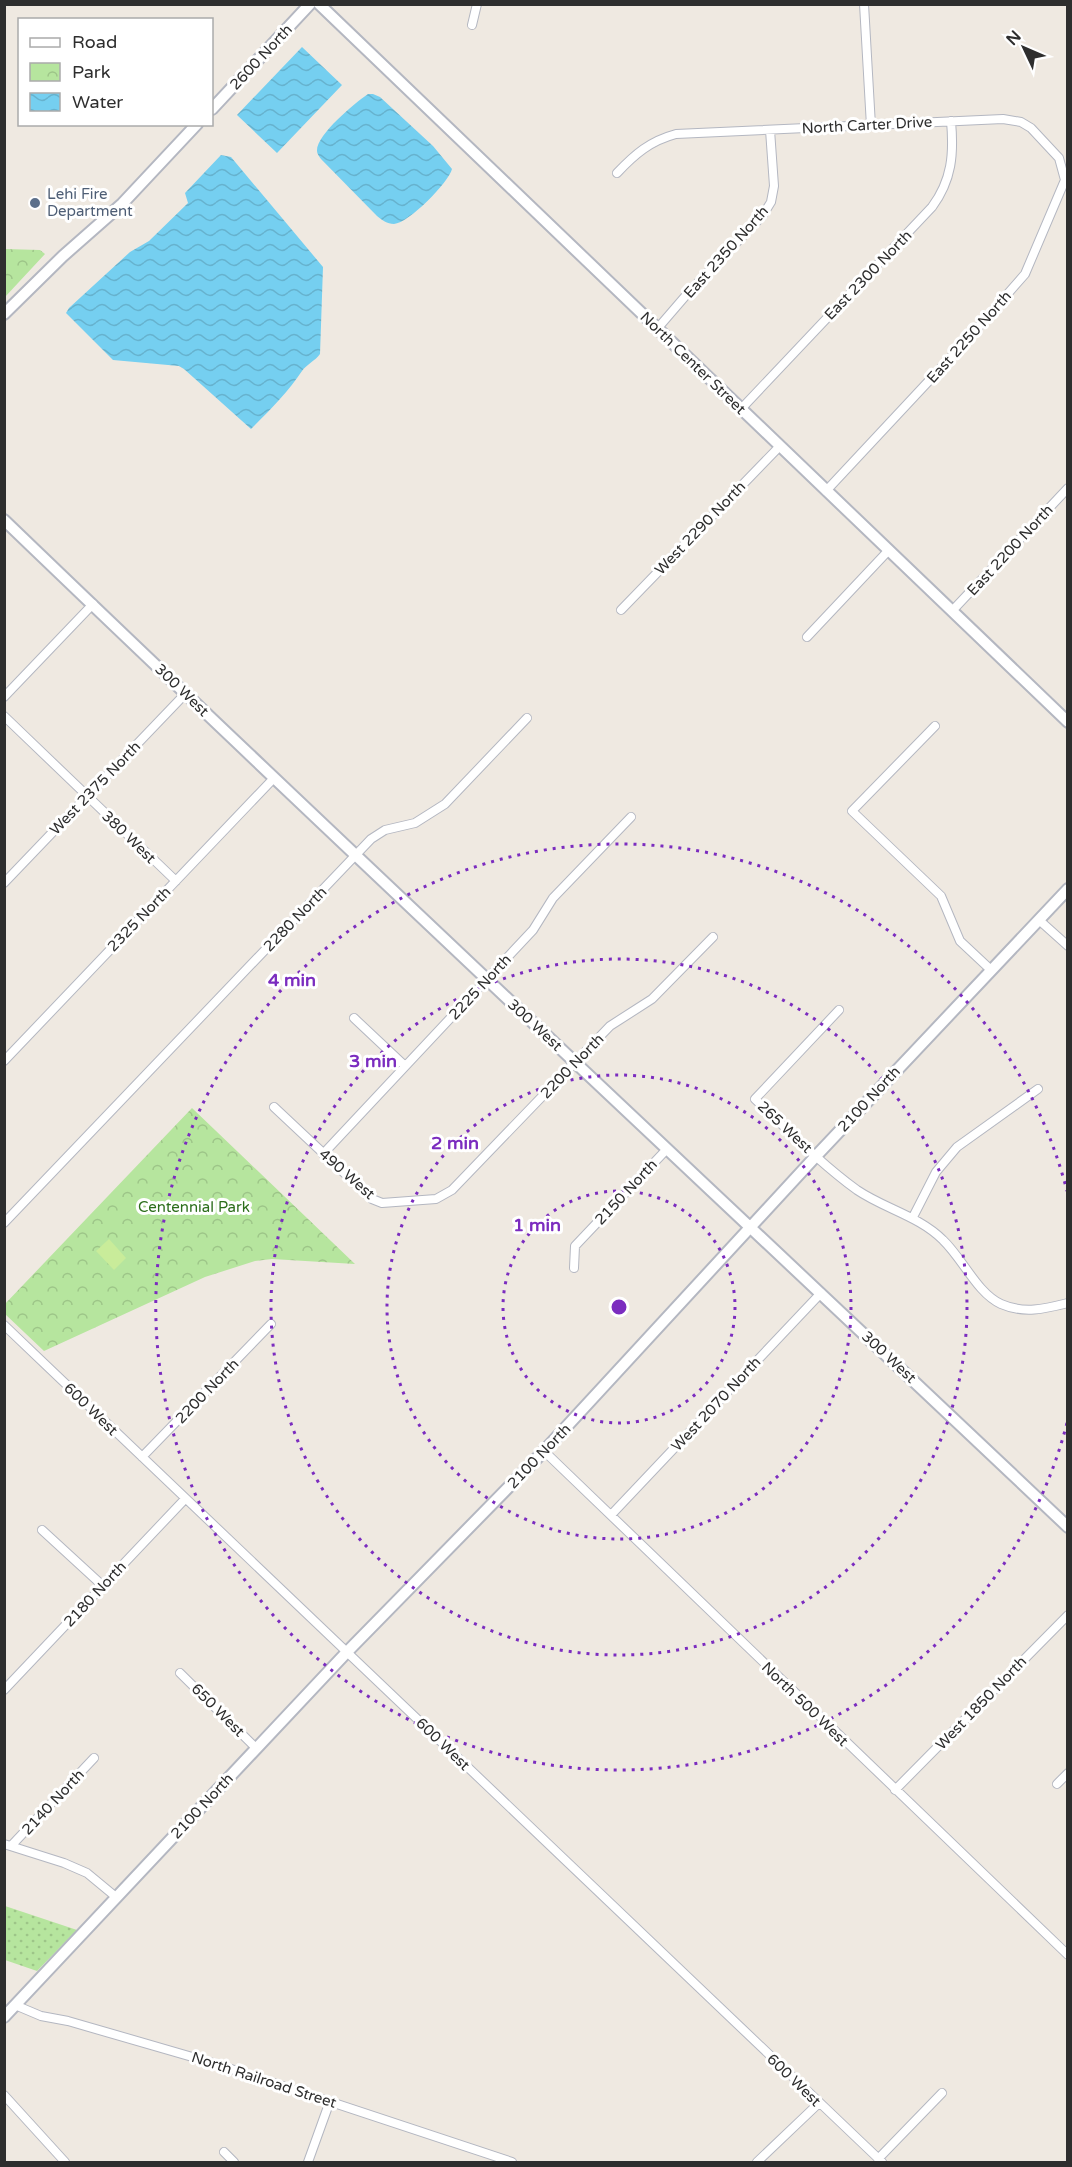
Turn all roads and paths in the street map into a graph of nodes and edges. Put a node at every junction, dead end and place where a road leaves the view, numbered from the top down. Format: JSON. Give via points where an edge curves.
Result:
{"nodes":[{"id":1,"x":310,"y":4,"type":"edge"},
{"id":2,"x":319,"y":4,"type":"edge"},
{"id":3,"x":477,"y":4,"type":"edge"},
{"id":4,"x":864,"y":4,"type":"edge"},
{"id":5,"x":472,"y":25,"type":"dead end"},
{"id":6,"x":213,"y":109,"type":"edge"},
{"id":7,"x":951,"y":121,"type":"junction"},
{"id":8,"x":195,"y":126,"type":"edge"},
{"id":9,"x":871,"y":126,"type":"junction"},
{"id":10,"x":770,"y":130,"type":"junction"},
{"id":11,"x":1059,"y":158,"type":"joint"},
{"id":12,"x":617,"y":173,"type":"dead end"},
{"id":13,"x":4,"y":314,"type":"edge"},
{"id":14,"x":657,"y":329,"type":"junction"},
{"id":15,"x":741,"y":409,"type":"junction"},
{"id":16,"x":780,"y":446,"type":"junction"},
{"id":17,"x":1068,"y":488,"type":"edge"},
{"id":18,"x":826,"y":491,"type":"junction"},
{"id":19,"x":4,"y":520,"type":"edge"},
{"id":20,"x":888,"y":551,"type":"junction"},
{"id":21,"x":93,"y":604,"type":"junction"},
{"id":22,"x":621,"y":610,"type":"dead end"},
{"id":23,"x":952,"y":611,"type":"junction"},
{"id":24,"x":807,"y":637,"type":"dead end"},
{"id":25,"x":186,"y":693,"type":"junction"},
{"id":26,"x":4,"y":696,"type":"edge"},
{"id":27,"x":4,"y":716,"type":"edge"},
{"id":28,"x":527,"y":718,"type":"dead end"},
{"id":29,"x":1068,"y":722,"type":"edge"},
{"id":30,"x":935,"y":726,"type":"dead end"},
{"id":31,"x":274,"y":777,"type":"junction"},
{"id":32,"x":87,"y":797,"type":"junction"},
{"id":33,"x":631,"y":817,"type":"dead end"},
{"id":34,"x":355,"y":856,"type":"junction"},
{"id":35,"x":176,"y":881,"type":"junction"},
{"id":36,"x":4,"y":883,"type":"edge"},
{"id":37,"x":1068,"y":889,"type":"edge"},
{"id":38,"x":1039,"y":920,"type":"junction"},
{"id":39,"x":712,"y":937,"type":"dead end"},
{"id":40,"x":1068,"y":946,"type":"edge"},
{"id":41,"x":991,"y":970,"type":"junction"},
{"id":42,"x":487,"y":980,"type":"junction"},
{"id":43,"x":839,"y":1010,"type":"dead end"},
{"id":44,"x":354,"y":1018,"type":"dead end"},
{"id":45,"x":4,"y":1060,"type":"edge"},
{"id":46,"x":575,"y":1062,"type":"junction"},
{"id":47,"x":405,"y":1066,"type":"junction"},
{"id":48,"x":1038,"y":1089,"type":"dead end"},
{"id":49,"x":274,"y":1107,"type":"dead end"},
{"id":50,"x":667,"y":1149,"type":"junction"},
{"id":51,"x":323,"y":1154,"type":"junction"},
{"id":52,"x":816,"y":1156,"type":"junction"},
{"id":53,"x":436,"y":1199,"type":"joint"},
{"id":54,"x":913,"y":1217,"type":"junction"},
{"id":55,"x":4,"y":1223,"type":"edge"},
{"id":56,"x":751,"y":1226,"type":"junction"},
{"id":57,"x":574,"y":1268,"type":"dead end"},
{"id":58,"x":821,"y":1293,"type":"junction"},
{"id":59,"x":1068,"y":1303,"type":"edge"},
{"id":60,"x":272,"y":1324,"type":"dead end"},
{"id":61,"x":4,"y":1325,"type":"edge"},
{"id":62,"x":544,"y":1451,"type":"junction"},
{"id":63,"x":142,"y":1457,"type":"junction"},
{"id":64,"x":185,"y":1499,"type":"junction"},
{"id":65,"x":611,"y":1515,"type":"junction"},
{"id":66,"x":1068,"y":1527,"type":"edge"},
{"id":67,"x":42,"y":1530,"type":"dead end"},
{"id":68,"x":103,"y":1586,"type":"junction"},
{"id":69,"x":1068,"y":1615,"type":"edge"},
{"id":70,"x":346,"y":1653,"type":"junction"},
{"id":71,"x":180,"y":1673,"type":"dead end"},
{"id":72,"x":4,"y":1690,"type":"edge"},
{"id":73,"x":256,"y":1748,"type":"junction"},
{"id":74,"x":94,"y":1758,"type":"dead end"},
{"id":75,"x":1068,"y":1773,"type":"edge"},
{"id":76,"x":1057,"y":1784,"type":"dead end"},
{"id":77,"x":895,"y":1790,"type":"junction"},
{"id":78,"x":8,"y":1845,"type":"edge"},
{"id":79,"x":116,"y":1897,"type":"junction"},
{"id":80,"x":1068,"y":1956,"type":"edge"},
{"id":81,"x":15,"y":2005,"type":"junction"},
{"id":82,"x":4,"y":2017,"type":"edge"},
{"id":83,"x":942,"y":2093,"type":"dead end"},
{"id":84,"x":4,"y":2095,"type":"edge"},
{"id":85,"x":330,"y":2101,"type":"junction"},
{"id":86,"x":819,"y":2103,"type":"junction"},
{"id":87,"x":224,"y":2152,"type":"dead end"},
{"id":88,"x":880,"y":2161,"type":"edge"},
{"id":89,"x":65,"y":2163,"type":"edge"},
{"id":90,"x":234,"y":2163,"type":"edge"},
{"id":91,"x":308,"y":2163,"type":"edge"},
{"id":92,"x":512,"y":2163,"type":"edge"},
{"id":93,"x":757,"y":2163,"type":"edge"}],
"edges":[{"from":1,"to":6,"type":"street","name":"2600 North"},
{"from":2,"to":14,"type":"street","name":"North Center Street"},
{"from":3,"to":5,"type":"street"},
{"from":4,"to":9,"type":"street"},
{"from":7,"to":9,"type":"street","name":"North Carter Drive"},
{"from":7,"to":11,"type":"street","name":"North Carter Drive","via":[[1021,122]]},
{"from":7,"to":15,"type":"street","name":"East 2300 North","via":[[951,168],[932,207]]},
{"from":8,"to":13,"type":"street","via":[[122,204]]},
{"from":9,"to":10,"type":"street","name":"North Carter Drive"},
{"from":10,"to":12,"type":"street","name":"North Carter Drive","via":[[661,138],[635,154]]},
{"from":10,"to":14,"type":"street","name":"East 2350 North","via":[[774,186],[771,202]]},
{"from":11,"to":18,"type":"street","name":"East 2250 North","via":[[1065,180],[1025,274]]},
{"from":14,"to":15,"type":"street","name":"North Center Street"},
{"from":15,"to":16,"type":"street","name":"North Center Street"},
{"from":16,"to":18,"type":"street","name":"North Center Street"},
{"from":16,"to":22,"type":"street","name":"West 2290 North"},
{"from":17,"to":23,"type":"street","name":"East 2200 North"},
{"from":18,"to":20,"type":"street","name":"North Center Street"},
{"from":19,"to":21,"type":"street","name":"300 West"},
{"from":20,"to":23,"type":"street","name":"North Center Street"},
{"from":20,"to":24,"type":"street"},
{"from":21,"to":25,"type":"street","name":"300 West"},
{"from":21,"to":26,"type":"street"},
{"from":23,"to":29,"type":"street","name":"North Center Street"},
{"from":25,"to":31,"type":"street","name":"300 West"},
{"from":25,"to":32,"type":"street","name":"West 2375 North"},
{"from":27,"to":32,"type":"street","name":"380 West"},
{"from":28,"to":34,"type":"street","name":"2280 North","via":[[445,804],[415,822],[385,830]]},
{"from":30,"to":41,"type":"street","via":[[852,811],[942,896],[960,941]]},
{"from":31,"to":34,"type":"street","name":"300 West"},
{"from":31,"to":35,"type":"street","name":"2325 North"},
{"from":32,"to":35,"type":"street","name":"380 West"},
{"from":32,"to":36,"type":"street","name":"West 2375 North"},
{"from":33,"to":42,"type":"street","name":"2225 North","via":[[554,898],[533,930]]},
{"from":34,"to":42,"type":"street","name":"300 West"},
{"from":34,"to":55,"type":"street","name":"2280 North"},
{"from":35,"to":45,"type":"street","name":"2325 North"},
{"from":37,"to":38,"type":"street","name":"2100 North"},
{"from":38,"to":40,"type":"street"},
{"from":38,"to":41,"type":"street","name":"2100 North"},
{"from":39,"to":46,"type":"street","name":"2200 North","via":[[652,999],[610,1026]]},
{"from":41,"to":52,"type":"street","name":"2100 North"},
{"from":42,"to":46,"type":"street","name":"300 West"},
{"from":42,"to":47,"type":"street","name":"2225 North"},
{"from":43,"to":52,"type":"street","name":"265 West","via":[[755,1099]]},
{"from":44,"to":47,"type":"street"},
{"from":46,"to":50,"type":"street","name":"300 West"},
{"from":46,"to":53,"type":"street","name":"2200 North","via":[[452,1190]]},
{"from":47,"to":51,"type":"street","name":"2225 North"},
{"from":48,"to":54,"type":"street","via":[[957,1147],[936,1172]]},
{"from":49,"to":51,"type":"street","name":"490 West"},
{"from":50,"to":56,"type":"street","name":"300 West"},
{"from":50,"to":57,"type":"street","name":"2150 North","via":[[574,1246]]},
{"from":51,"to":53,"type":"street","name":"490 West","via":[[372,1199],[382,1203]]},
{"from":52,"to":54,"type":"street","name":"265 West","via":[[858,1190],[895,1212]]},
{"from":52,"to":56,"type":"street","name":"2100 North"},
{"from":54,"to":59,"type":"street","name":"265 West","via":[[943,1239],[983,1291],[999,1303],[1021,1310]]},
{"from":56,"to":58,"type":"street","name":"300 West"},
{"from":56,"to":62,"type":"street","name":"2100 North"},
{"from":58,"to":65,"type":"street","name":"West 2070 North"},
{"from":58,"to":66,"type":"street","name":"300 West"},
{"from":60,"to":63,"type":"street","name":"2200 North"},
{"from":61,"to":63,"type":"street","name":"600 West"},
{"from":62,"to":65,"type":"street","name":"North 500 West"},
{"from":62,"to":70,"type":"street","name":"2100 North"},
{"from":63,"to":64,"type":"street","name":"600 West"},
{"from":64,"to":68,"type":"street","name":"2180 North"},
{"from":64,"to":70,"type":"street","name":"600 West"},
{"from":65,"to":77,"type":"street","name":"North 500 West"},
{"from":67,"to":68,"type":"street"},
{"from":68,"to":72,"type":"street","name":"2180 North"},
{"from":69,"to":77,"type":"street","name":"West 1850 North"},
{"from":70,"to":73,"type":"street","name":"2100 North"},
{"from":70,"to":86,"type":"street","name":"600 West"},
{"from":71,"to":73,"type":"street","name":"650 West"},
{"from":73,"to":79,"type":"street","name":"2100 North"},
{"from":74,"to":78,"type":"street","name":"2140 North"},
{"from":75,"to":76,"type":"street"},
{"from":77,"to":80,"type":"street","name":"North 500 West"},
{"from":78,"to":79,"type":"street","via":[[87,1873]]},
{"from":79,"to":81,"type":"street","name":"2100 North"},
{"from":81,"to":82,"type":"street","name":"2100 North"},
{"from":81,"to":85,"type":"street","name":"North Railroad Street"},
{"from":83,"to":88,"type":"street"},
{"from":84,"to":89,"type":"street"},
{"from":85,"to":91,"type":"street"},
{"from":85,"to":92,"type":"street","name":"North Railroad Street"},
{"from":86,"to":88,"type":"street","name":"600 West"},
{"from":86,"to":93,"type":"street"},
{"from":87,"to":90,"type":"street"}]}
